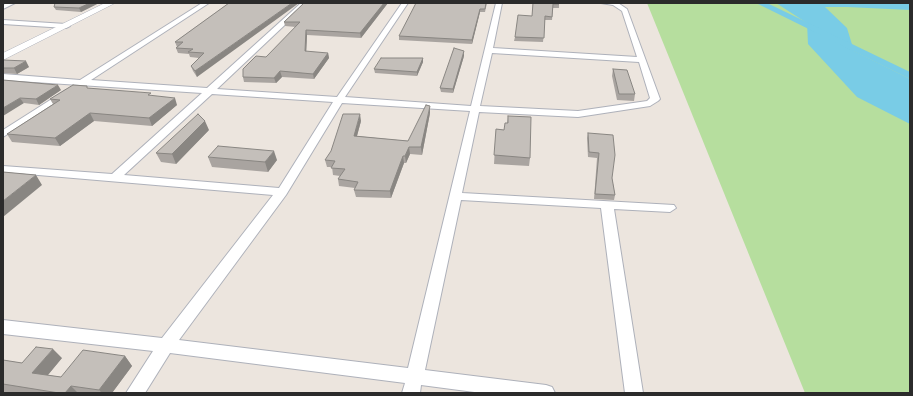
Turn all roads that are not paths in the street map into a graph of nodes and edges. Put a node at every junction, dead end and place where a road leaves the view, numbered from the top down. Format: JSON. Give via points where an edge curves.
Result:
{"nodes":[{"id":1,"x":12,"y":3,"type":"edge"},
{"id":2,"x":111,"y":3,"type":"edge"},
{"id":3,"x":206,"y":3,"type":"edge"},
{"id":4,"x":305,"y":3,"type":"edge"},
{"id":5,"x":405,"y":3,"type":"edge"},
{"id":6,"x":499,"y":3,"type":"edge"},
{"id":7,"x":604,"y":3,"type":"edge"},
{"id":8,"x":3,"y":7,"type":"edge"},
{"id":9,"x":3,"y":22,"type":"edge"},
{"id":10,"x":66,"y":26,"type":"junction"},
{"id":11,"x":488,"y":50,"type":"junction"},
{"id":12,"x":3,"y":57,"type":"edge"},
{"id":13,"x":641,"y":60,"type":"junction"},
{"id":14,"x":3,"y":77,"type":"edge"},
{"id":15,"x":82,"y":83,"type":"junction"},
{"id":16,"x":209,"y":91,"type":"junction"},
{"id":17,"x":339,"y":100,"type":"junction"},
{"id":18,"x":475,"y":109,"type":"junction"},
{"id":19,"x":3,"y":134,"type":"edge"},
{"id":20,"x":3,"y":168,"type":"edge"},
{"id":21,"x":115,"y":178,"type":"junction"},
{"id":22,"x":282,"y":192,"type":"junction"},
{"id":23,"x":456,"y":196,"type":"junction"},
{"id":24,"x":607,"y":204,"type":"junction"},
{"id":25,"x":670,"y":208,"type":"dead end"},
{"id":26,"x":3,"y":327,"type":"edge"},
{"id":27,"x":166,"y":345,"type":"junction"},
{"id":28,"x":413,"y":385,"type":"edge"},
{"id":29,"x":135,"y":393,"type":"edge"},
{"id":30,"x":546,"y":393,"type":"edge"},
{"id":31,"x":634,"y":393,"type":"edge"}],
"edges":[{"from":1,"to":8,"type":"street"},
{"from":2,"to":10,"type":"street"},
{"from":3,"to":15,"type":"street"},
{"from":4,"to":16,"type":"street"},
{"from":5,"to":17,"type":"street"},
{"from":6,"to":11,"type":"street"},
{"from":7,"to":13,"type":"street","via":[[614,4],[625,10]]},
{"from":9,"to":10,"type":"street"},
{"from":10,"to":12,"type":"street"},
{"from":11,"to":13,"type":"street"},
{"from":11,"to":18,"type":"street"},
{"from":13,"to":18,"type":"street","via":[[655,99],[650,103],[578,114]]},
{"from":14,"to":15,"type":"street"},
{"from":15,"to":16,"type":"street"},
{"from":15,"to":19,"type":"street"},
{"from":16,"to":17,"type":"street"},
{"from":16,"to":21,"type":"street"},
{"from":17,"to":18,"type":"street"},
{"from":17,"to":22,"type":"street"},
{"from":18,"to":23,"type":"street"},
{"from":20,"to":21,"type":"street"},
{"from":21,"to":22,"type":"street"},
{"from":22,"to":27,"type":"street"},
{"from":23,"to":24,"type":"street"},
{"from":23,"to":28,"type":"street"},
{"from":24,"to":25,"type":"street"},
{"from":24,"to":31,"type":"street"},
{"from":26,"to":27,"type":"street"},
{"from":27,"to":28,"type":"street"},
{"from":27,"to":29,"type":"street"},
{"from":28,"to":30,"type":"street"}]}
